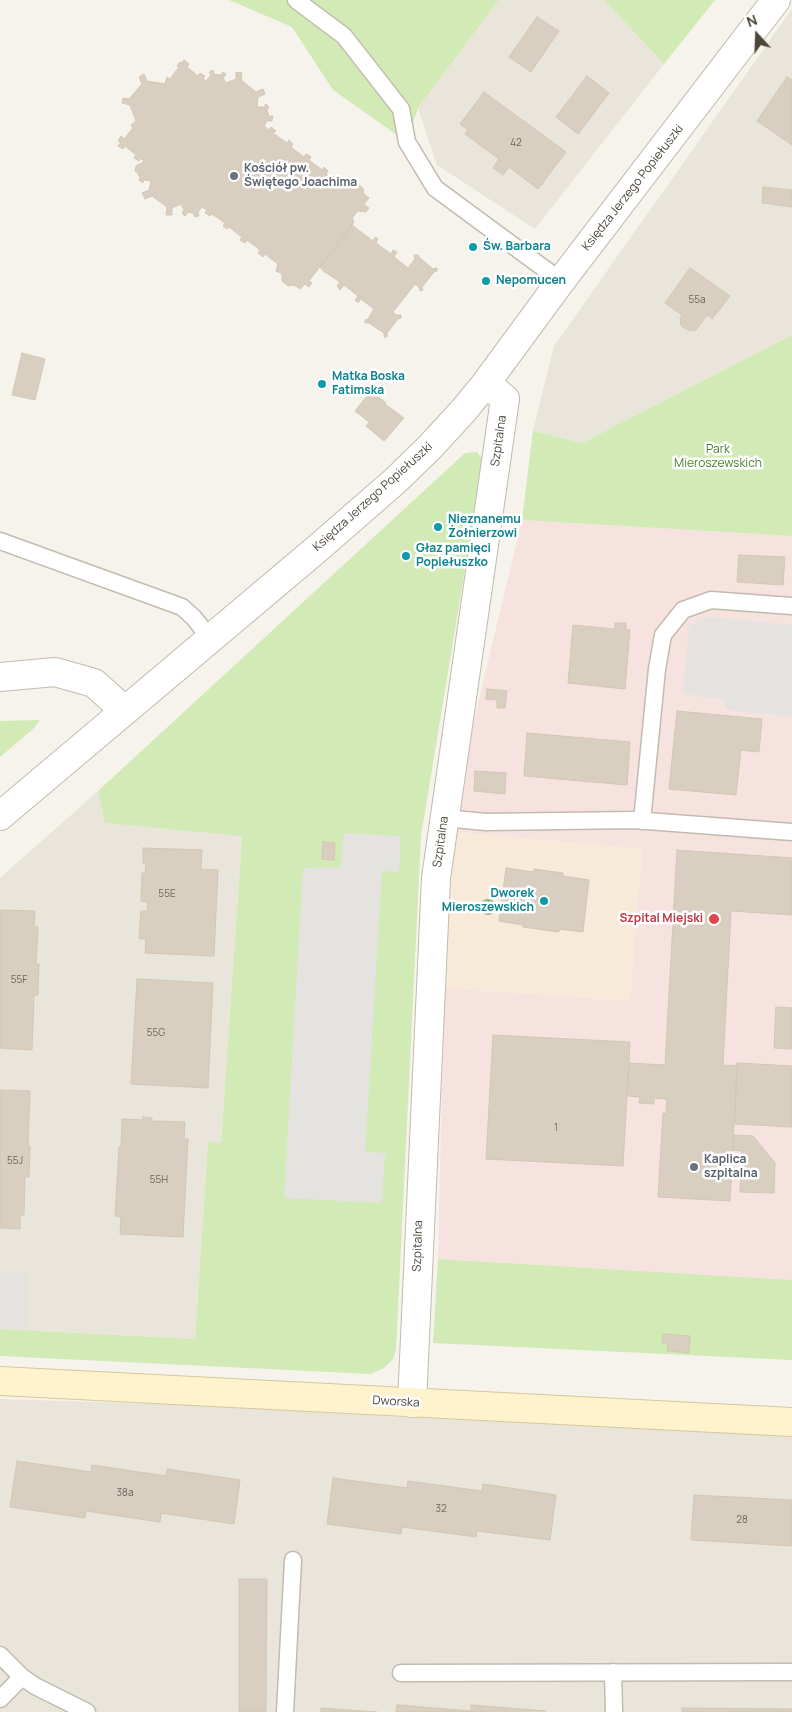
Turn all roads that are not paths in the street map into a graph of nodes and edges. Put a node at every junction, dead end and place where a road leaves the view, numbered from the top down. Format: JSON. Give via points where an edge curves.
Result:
{"nodes":[{"id":1,"x":296,"y":0,"type":"edge"},
{"id":2,"x":776,"y":0,"type":"edge"},
{"id":3,"x":561,"y":281,"type":"junction"},
{"id":4,"x":486,"y":383,"type":"junction"},
{"id":5,"x":0,"y":541,"type":"edge"},
{"id":6,"x":792,"y":606,"type":"edge"},
{"id":7,"x":210,"y":638,"type":"junction"},
{"id":8,"x":0,"y":677,"type":"edge"},
{"id":9,"x":124,"y":710,"type":"junction"},
{"id":10,"x":0,"y":816,"type":"edge"},
{"id":11,"x":444,"y":818,"type":"junction"},
{"id":12,"x":642,"y":821,"type":"junction"},
{"id":13,"x":792,"y":832,"type":"edge"},
{"id":14,"x":0,"y":1381,"type":"edge"},
{"id":15,"x":412,"y":1403,"type":"junction"},
{"id":16,"x":792,"y":1422,"type":"edge"},
{"id":17,"x":293,"y":1560,"type":"dead end"},
{"id":18,"x":0,"y":1655,"type":"edge"},
{"id":19,"x":613,"y":1672,"type":"junction"},
{"id":20,"x":792,"y":1672,"type":"edge"},
{"id":21,"x":401,"y":1673,"type":"dead end"},
{"id":22,"x":22,"y":1677,"type":"junction"},
{"id":23,"x":0,"y":1699,"type":"edge"},
{"id":24,"x":87,"y":1712,"type":"edge"},
{"id":25,"x":286,"y":1712,"type":"edge"},
{"id":26,"x":614,"y":1712,"type":"edge"}],
"edges":[{"from":1,"to":3,"type":"lane","via":[[344,36],[401,109],[407,142],[435,188]]},
{"from":2,"to":3,"type":"street","name":"Księdza Jerzego Popiełuszki"},
{"from":3,"to":4,"type":"street","name":"Księdza Jerzego Popiełuszki"},
{"from":4,"to":7,"type":"street","name":"Księdza Jerzego Popiełuszki","via":[[430,447],[395,481]]},
{"from":4,"to":11,"type":"street","name":"Szpitalna","via":[[505,399]]},
{"from":5,"to":7,"type":"lane","via":[[182,607]]},
{"from":6,"to":12,"type":"lane","via":[[711,600],[682,610],[663,635]]},
{"from":7,"to":9,"type":"street","name":"Księdza Jerzego Popiełuszki"},
{"from":8,"to":9,"type":"street","via":[[55,672],[94,683]]},
{"from":9,"to":10,"type":"street","name":"Księdza Jerzego Popiełuszki"},
{"from":11,"to":12,"type":"lane","via":[[486,822]]},
{"from":11,"to":15,"type":"street","name":"Szpitalna","via":[[436,878]]},
{"from":12,"to":13,"type":"lane"},
{"from":14,"to":15,"type":"street","name":"Dworska"},
{"from":15,"to":16,"type":"street","name":"Dworska"},
{"from":17,"to":25,"type":"lane"},
{"from":18,"to":22,"type":"lane"},
{"from":19,"to":20,"type":"lane"},
{"from":19,"to":21,"type":"lane"},
{"from":19,"to":26,"type":"lane"},
{"from":22,"to":23,"type":"lane"},
{"from":22,"to":24,"type":"lane"}]}
